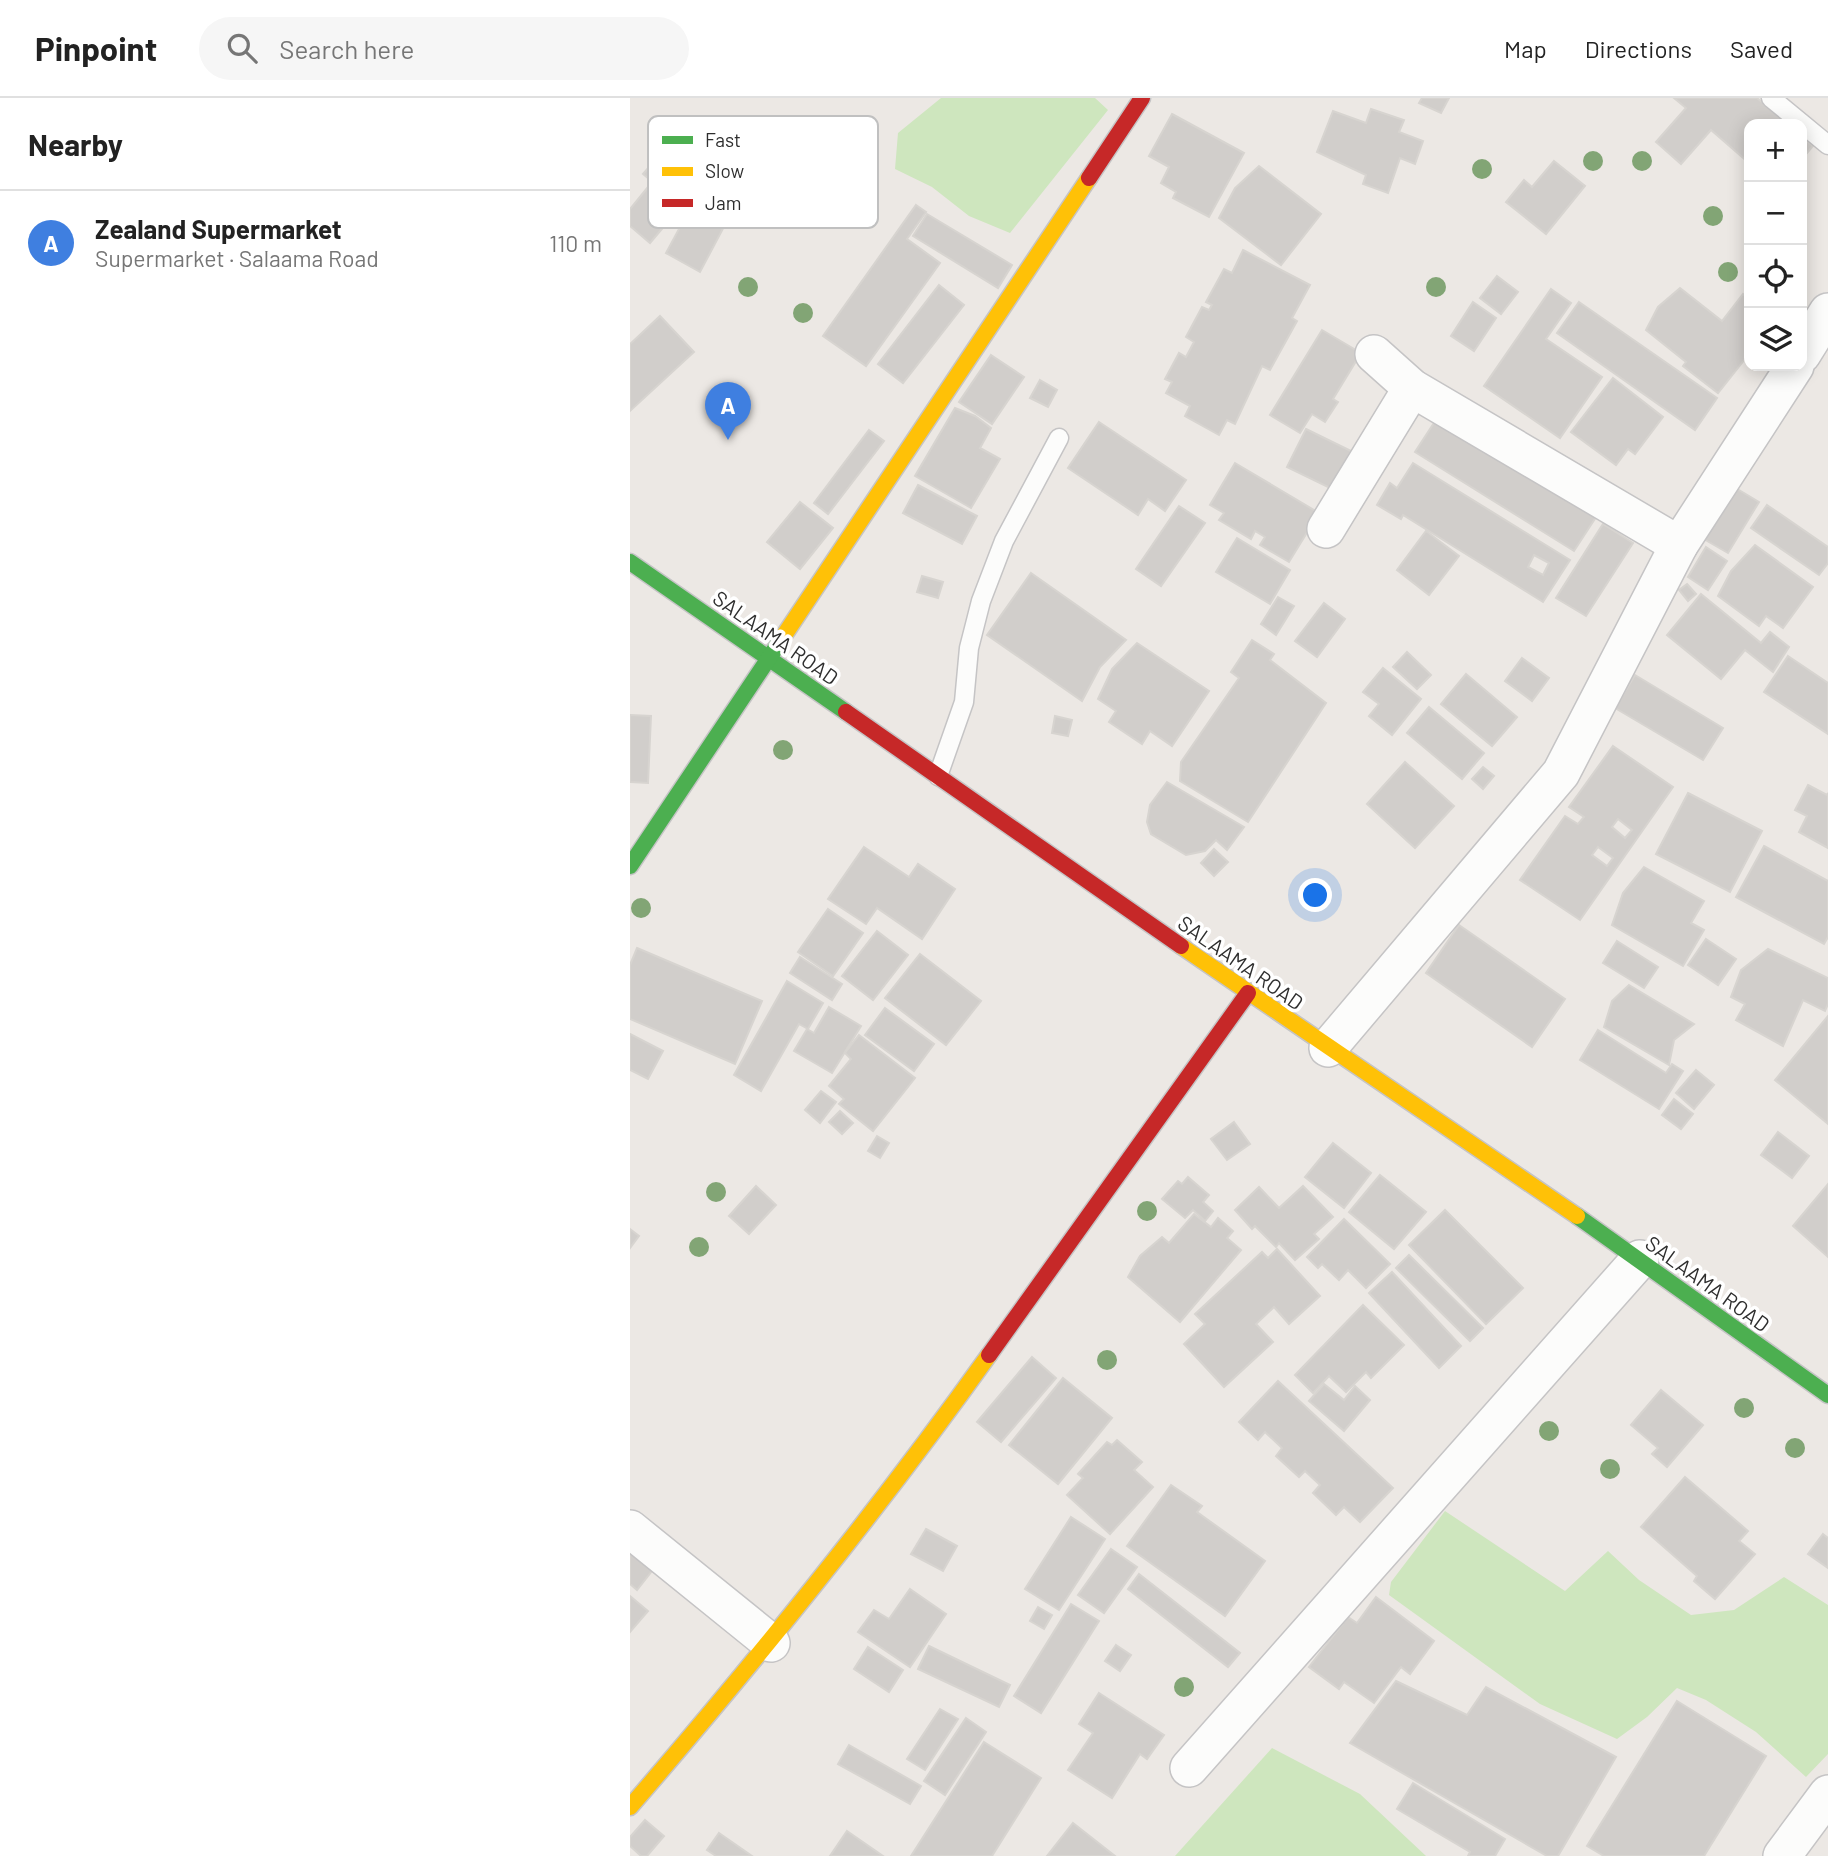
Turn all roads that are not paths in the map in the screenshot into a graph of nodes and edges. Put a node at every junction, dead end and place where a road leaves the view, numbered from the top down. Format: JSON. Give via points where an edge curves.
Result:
{"nodes":[{"id":1,"x":1142,"y":98,"type":"edge"},
{"id":2,"x":1771,"y":98,"type":"edge"},
{"id":3,"x":1828,"y":145,"type":"edge"},
{"id":4,"x":1828,"y":312,"type":"edge"},
{"id":5,"x":1807,"y":346,"type":"edge"},
{"id":6,"x":1374,"y":354,"type":"dead end"},
{"id":7,"x":1792,"y":371,"type":"edge"},
{"id":8,"x":1412,"y":388,"type":"junction"},
{"id":9,"x":1059,"y":438,"type":"dead end"},
{"id":10,"x":1326,"y":528,"type":"dead end"},
{"id":11,"x":1679,"y":545,"type":"junction"},
{"id":12,"x":630,"y":562,"type":"edge"},
{"id":13,"x":768,"y":657,"type":"junction"},
{"id":14,"x":938,"y":776,"type":"junction"},
{"id":15,"x":630,"y":866,"type":"edge"},
{"id":16,"x":1248,"y":993,"type":"junction"},
{"id":17,"x":1328,"y":1048,"type":"junction"},
{"id":18,"x":1640,"y":1259,"type":"junction"},
{"id":19,"x":1828,"y":1395,"type":"edge"},
{"id":20,"x":630,"y":1529,"type":"edge"},
{"id":21,"x":771,"y":1643,"type":"junction"},
{"id":22,"x":1189,"y":1768,"type":"dead end"},
{"id":23,"x":1828,"y":1794,"type":"edge"},
{"id":24,"x":630,"y":1807,"type":"edge"},
{"id":25,"x":1783,"y":1856,"type":"edge"}],
"edges":[{"from":1,"to":13,"type":"street"},
{"from":2,"to":3,"type":"lane"},
{"from":4,"to":5,"type":"street"},
{"from":6,"to":8,"type":"street"},
{"from":7,"to":11,"type":"street"},
{"from":8,"to":10,"type":"street"},
{"from":8,"to":11,"type":"street"},
{"from":9,"to":14,"type":"lane","via":[[1004,541],[981,600],[969,648],[964,702]]},
{"from":11,"to":17,"type":"street","via":[[1561,773]]},
{"from":12,"to":13,"type":"street","name":"SALAAMA ROAD"},
{"from":13,"to":14,"type":"street","name":"SALAAMA ROAD"},
{"from":13,"to":15,"type":"street"},
{"from":14,"to":16,"type":"street","name":"SALAAMA ROAD"},
{"from":16,"to":17,"type":"street","name":"SALAAMA ROAD"},
{"from":16,"to":21,"type":"street","via":[[917,1456]]},
{"from":17,"to":18,"type":"street","name":"SALAAMA ROAD"},
{"from":18,"to":19,"type":"street","name":"SALAAMA ROAD"},
{"from":18,"to":22,"type":"street"},
{"from":20,"to":21,"type":"street"},
{"from":21,"to":24,"type":"street"},
{"from":23,"to":25,"type":"street"}]}
